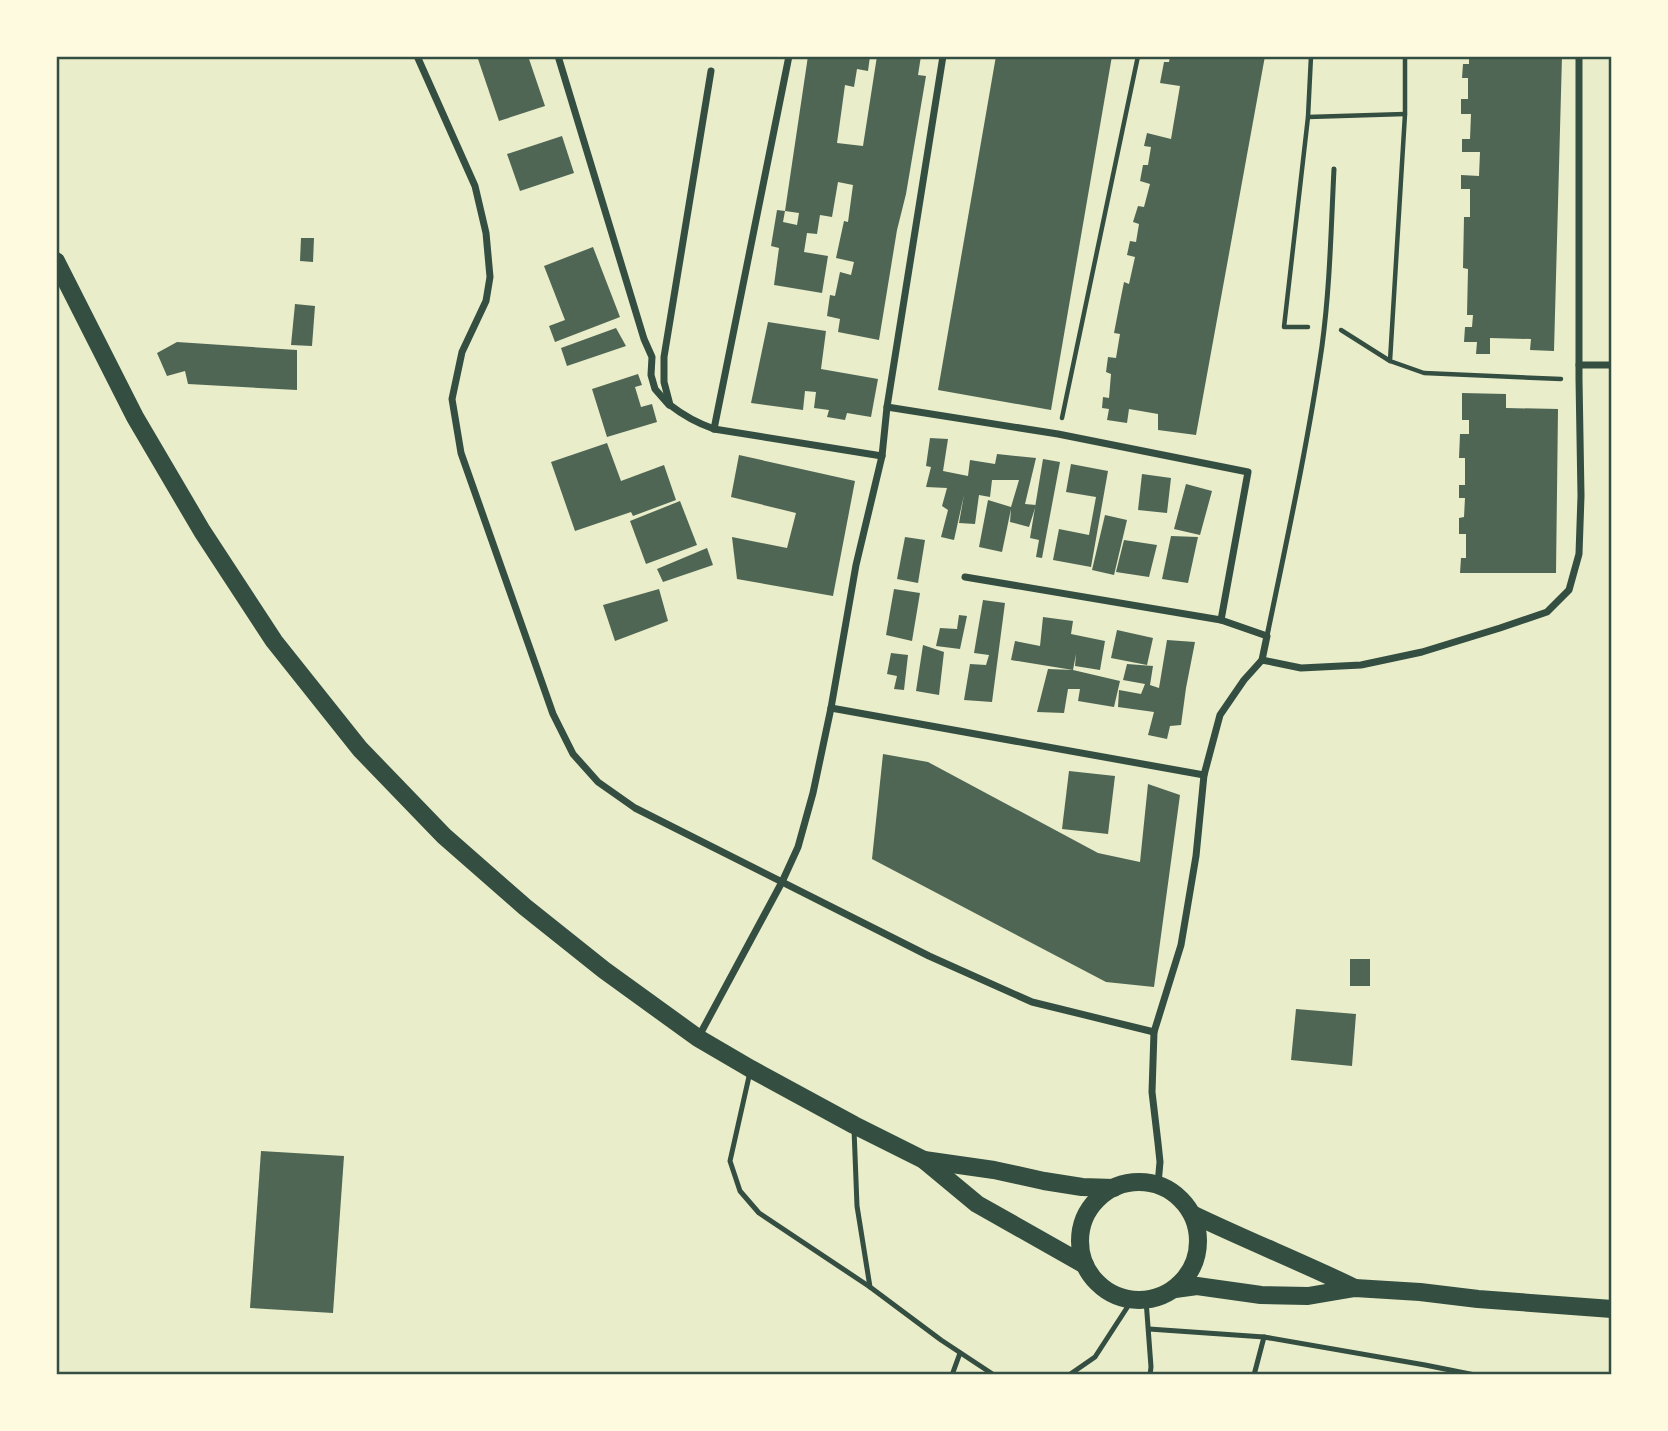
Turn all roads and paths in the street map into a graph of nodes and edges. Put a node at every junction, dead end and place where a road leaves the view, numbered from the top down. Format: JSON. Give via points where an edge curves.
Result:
{"nodes":[{"id":1,"x":417,"y":56,"type":"edge"},
{"id":2,"x":558,"y":56,"type":"edge"},
{"id":3,"x":789,"y":56,"type":"edge"},
{"id":4,"x":943,"y":56,"type":"edge"},
{"id":5,"x":1138,"y":56,"type":"edge"},
{"id":6,"x":1405,"y":56,"type":"edge"},
{"id":7,"x":1579,"y":56,"type":"edge"},
{"id":8,"x":711,"y":71,"type":"dead end"},
{"id":9,"x":1405,"y":114,"type":"junction"},
{"id":10,"x":1308,"y":117,"type":"dead end"},
{"id":11,"x":1334,"y":169,"type":"dead end"},
{"id":12,"x":56,"y":261,"type":"edge"},
{"id":13,"x":1579,"y":365,"type":"junction"},
{"id":14,"x":1612,"y":365,"type":"edge"},
{"id":15,"x":1579,"y":379,"type":"junction"},
{"id":16,"x":670,"y":405,"type":"junction"},
{"id":17,"x":887,"y":407,"type":"junction"},
{"id":18,"x":714,"y":429,"type":"junction"},
{"id":19,"x":1058,"y":434,"type":"junction"},
{"id":20,"x":882,"y":456,"type":"junction"},
{"id":21,"x":965,"y":577,"type":"dead end"},
{"id":22,"x":1221,"y":620,"type":"junction"},
{"id":23,"x":1267,"y":636,"type":"junction"},
{"id":24,"x":1262,"y":660,"type":"junction"},
{"id":25,"x":831,"y":708,"type":"junction"},
{"id":26,"x":1204,"y":775,"type":"junction"},
{"id":27,"x":782,"y":882,"type":"junction"},
{"id":28,"x":1153,"y":1032,"type":"junction"},
{"id":29,"x":698,"y":1038,"type":"junction"},
{"id":30,"x":751,"y":1069,"type":"junction"},
{"id":31,"x":854,"y":1125,"type":"junction"},
{"id":32,"x":924,"y":1160,"type":"junction"},
{"id":33,"x":1158,"y":1184,"type":"junction"},
{"id":34,"x":1114,"y":1188,"type":"junction"},
{"id":35,"x":1192,"y":1214,"type":"junction"},
{"id":36,"x":1085,"y":1265,"type":"junction"},
{"id":37,"x":870,"y":1287,"type":"junction"},
{"id":38,"x":1355,"y":1288,"type":"junction"},
{"id":39,"x":1175,"y":1289,"type":"junction"},
{"id":40,"x":1139,"y":1300,"type":"junction"},
{"id":41,"x":1612,"y":1309,"type":"edge"},
{"id":42,"x":1149,"y":1329,"type":"junction"},
{"id":43,"x":1264,"y":1337,"type":"junction"},
{"id":44,"x":960,"y":1353,"type":"junction"},
{"id":45,"x":952,"y":1375,"type":"edge"},
{"id":46,"x":994,"y":1375,"type":"edge"},
{"id":47,"x":1069,"y":1375,"type":"edge"},
{"id":48,"x":1150,"y":1375,"type":"edge"},
{"id":49,"x":1254,"y":1375,"type":"edge"},
{"id":50,"x":1475,"y":1375,"type":"edge"}],
"edges":[{"from":1,"to":27,"type":"street","via":[[475,186],[486,233],[490,277],[486,301],[462,352],[452,399],[461,453],[553,714],[573,754],[598,782],[635,807]]},
{"from":2,"to":16,"type":"street","via":[[652,357],[651,375]]},
{"from":3,"to":18,"type":"street"},
{"from":4,"to":17,"type":"street"},
{"from":5,"to":19,"type":"path"},
{"from":6,"to":9,"type":"path"},
{"from":7,"to":13,"type":"street"},
{"from":8,"to":16,"type":"street","via":[[664,357]]},
{"from":9,"to":10,"type":"path"},
{"from":9,"to":15,"type":"path","via":[[1390,361],[1424,373]]},
{"from":11,"to":23,"type":"lane","via":[[1322,345]]},
{"from":12,"to":29,"type":"main road","via":[[135,417],[202,531],[274,641],[360,749],[444,836],[525,907]]},
{"from":13,"to":14,"type":"street"},
{"from":13,"to":15,"type":"street"},
{"from":15,"to":24,"type":"street","via":[[1579,554],[1569,590],[1547,612],[1422,652],[1361,666],[1301,668]]},
{"from":16,"to":18,"type":"street"},
{"from":17,"to":19,"type":"street"},
{"from":17,"to":20,"type":"street"},
{"from":18,"to":20,"type":"street"},
{"from":19,"to":22,"type":"street","via":[[1248,472]]},
{"from":20,"to":25,"type":"street","via":[[856,565]]},
{"from":21,"to":22,"type":"street"},
{"from":22,"to":23,"type":"street"},
{"from":23,"to":24,"type":"street"},
{"from":24,"to":26,"type":"street","via":[[1220,715]]},
{"from":25,"to":26,"type":"street"},
{"from":25,"to":27,"type":"street","via":[[798,847]]},
{"from":26,"to":28,"type":"street","via":[[1181,945]]},
{"from":27,"to":28,"type":"street","via":[[1032,1002]]},
{"from":27,"to":29,"type":"street"},
{"from":28,"to":33,"type":"street"},
{"from":29,"to":30,"type":"main road"},
{"from":30,"to":31,"type":"main road"},
{"from":30,"to":37,"type":"lane","via":[[730,1161],[740,1191],[759,1213]]},
{"from":31,"to":32,"type":"main road"},
{"from":31,"to":37,"type":"lane","via":[[857,1206]]},
{"from":32,"to":34,"type":"main road","via":[[1082,1187]]},
{"from":32,"to":36,"type":"main road","via":[[977,1203]]},
{"from":33,"to":34,"type":"main road","via":[[1135,1182]]},
{"from":33,"to":35,"type":"main road","via":[[1178,1196]]},
{"from":34,"to":36,"type":"main road","via":[[1095,1201],[1081,1228]]},
{"from":35,"to":38,"type":"main road"},
{"from":35,"to":39,"type":"main road","via":[[1198,1235],[1196,1258]]},
{"from":36,"to":40,"type":"main road","via":[[1104,1289]]},
{"from":37,"to":44,"type":"lane"},
{"from":38,"to":39,"type":"main road","via":[[1308,1296],[1197,1286]]},
{"from":38,"to":41,"type":"main road"},
{"from":39,"to":40,"type":"main road"},
{"from":40,"to":42,"type":"lane"},
{"from":40,"to":47,"type":"lane","via":[[1095,1357]]},
{"from":42,"to":43,"type":"lane"},
{"from":42,"to":48,"type":"lane"},
{"from":43,"to":49,"type":"lane"},
{"from":43,"to":50,"type":"lane"},
{"from":44,"to":45,"type":"lane"},
{"from":44,"to":46,"type":"lane"}]}
